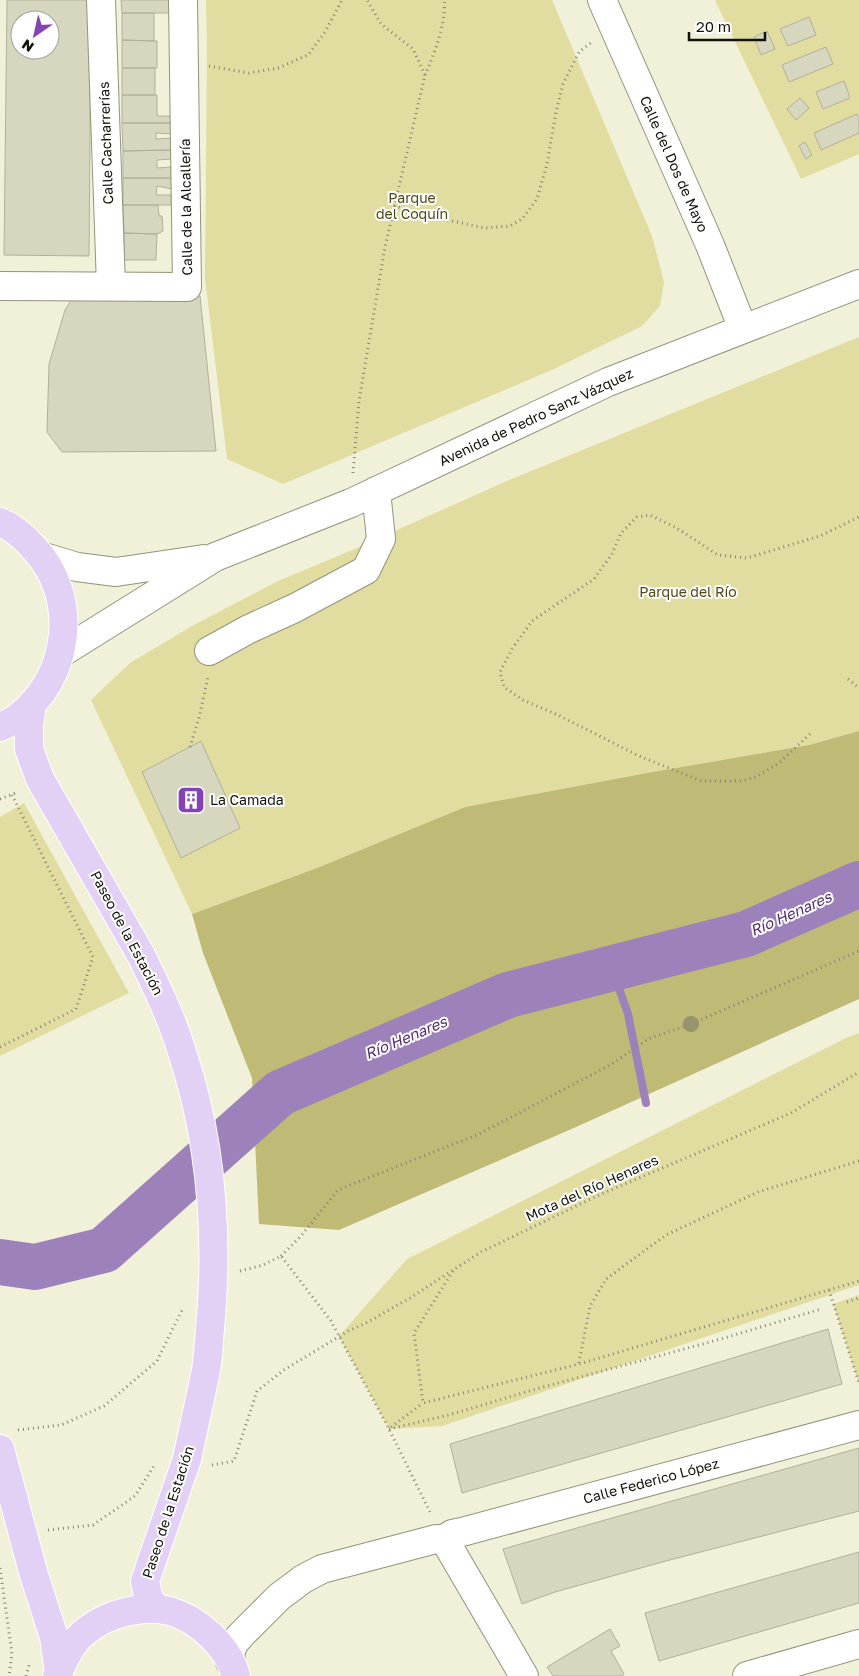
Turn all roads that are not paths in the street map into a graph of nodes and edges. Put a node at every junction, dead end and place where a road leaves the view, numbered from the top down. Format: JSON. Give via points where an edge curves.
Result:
{"nodes":[{"id":1,"x":101,"y":0,"type":"edge"},
{"id":2,"x":183,"y":0,"type":"edge"},
{"id":3,"x":602,"y":0,"type":"edge"},
{"id":4,"x":859,"y":284,"type":"edge"},
{"id":5,"x":0,"y":286,"type":"edge"},
{"id":6,"x":111,"y":286,"type":"junction"},
{"id":7,"x":743,"y":329,"type":"junction"},
{"id":8,"x":376,"y":492,"type":"junction"},
{"id":9,"x":2,"y":521,"type":"edge"},
{"id":10,"x":41,"y":556,"type":"junction"},
{"id":11,"x":215,"y":558,"type":"junction"},
{"id":12,"x":209,"y":651,"type":"road end"},
{"id":13,"x":61,"y":653,"type":"junction"},
{"id":14,"x":32,"y":704,"type":"junction"},
{"id":15,"x":0,"y":726,"type":"edge"},
{"id":16,"x":859,"y":1425,"type":"edge"},
{"id":17,"x":3,"y":1458,"type":"edge"},
{"id":18,"x":444,"y":1540,"type":"junction"},
{"id":19,"x":156,"y":1609,"type":"junction"},
{"id":20,"x":859,"y":1644,"type":"edge"},
{"id":21,"x":233,"y":1669,"type":"edge"},
{"id":22,"x":58,"y":1674,"type":"edge"},
{"id":23,"x":524,"y":1676,"type":"edge"},
{"id":24,"x":747,"y":1676,"type":"edge"}],
"edges":[{"from":1,"to":6,"type":"street","name":"Calle Cacharrerías"},
{"from":2,"to":6,"type":"street","name":"Calle de la Alcallería","via":[[187,287]]},
{"from":3,"to":7,"type":"street","name":"Calle del Dos de Mayo","via":[[710,245]]},
{"from":4,"to":7,"type":"street","name":"Avenida de Pedro Sanz Vázquez"},
{"from":5,"to":6,"type":"street","name":"Calle de la Alcallería"},
{"from":7,"to":8,"type":"street","name":"Avenida de Pedro Sanz Vázquez","via":[[608,382]]},
{"from":8,"to":11,"type":"street","name":"Avenida de Pedro Sanz Vázquez"},
{"from":8,"to":12,"type":"street","via":[[381,539],[366,570]]},
{"from":9,"to":10,"type":"main road"},
{"from":10,"to":11,"type":"street","name":"Avenida de Pedro Sanz Vázquez","via":[[77,568],[116,572]]},
{"from":10,"to":13,"type":"main road","via":[[54,578],[62,602],[64,628]]},
{"from":11,"to":13,"type":"street","name":"Avenida de Pedro Sanz Vázquez"},
{"from":13,"to":14,"type":"main road","via":[[45,687]]},
{"from":14,"to":15,"type":"main road","via":[[16,719]]},
{"from":14,"to":19,"type":"main road","name":"Paseo de la Estación","bridge":true,"via":[[29,749],[40,779],[141,955],[169,1016],[191,1082],[203,1142],[210,1194],[213,1268],[209,1340],[187,1459],[144,1581]]},
{"from":16,"to":18,"type":"street","name":"Calle Federico López","via":[[452,1534]]},
{"from":17,"to":22,"type":"main road","via":[[54,1637]]},
{"from":18,"to":21,"type":"street","name":"Calle Federico López","via":[[436,1539],[322,1569],[304,1579],[279,1597],[241,1634],[231,1651]]},
{"from":18,"to":23,"type":"street"},
{"from":19,"to":21,"type":"main road","via":[[197,1624],[221,1645]]},
{"from":19,"to":22,"type":"main road","via":[[110,1616],[85,1631],[65,1655]]},
{"from":20,"to":24,"type":"street"}]}
